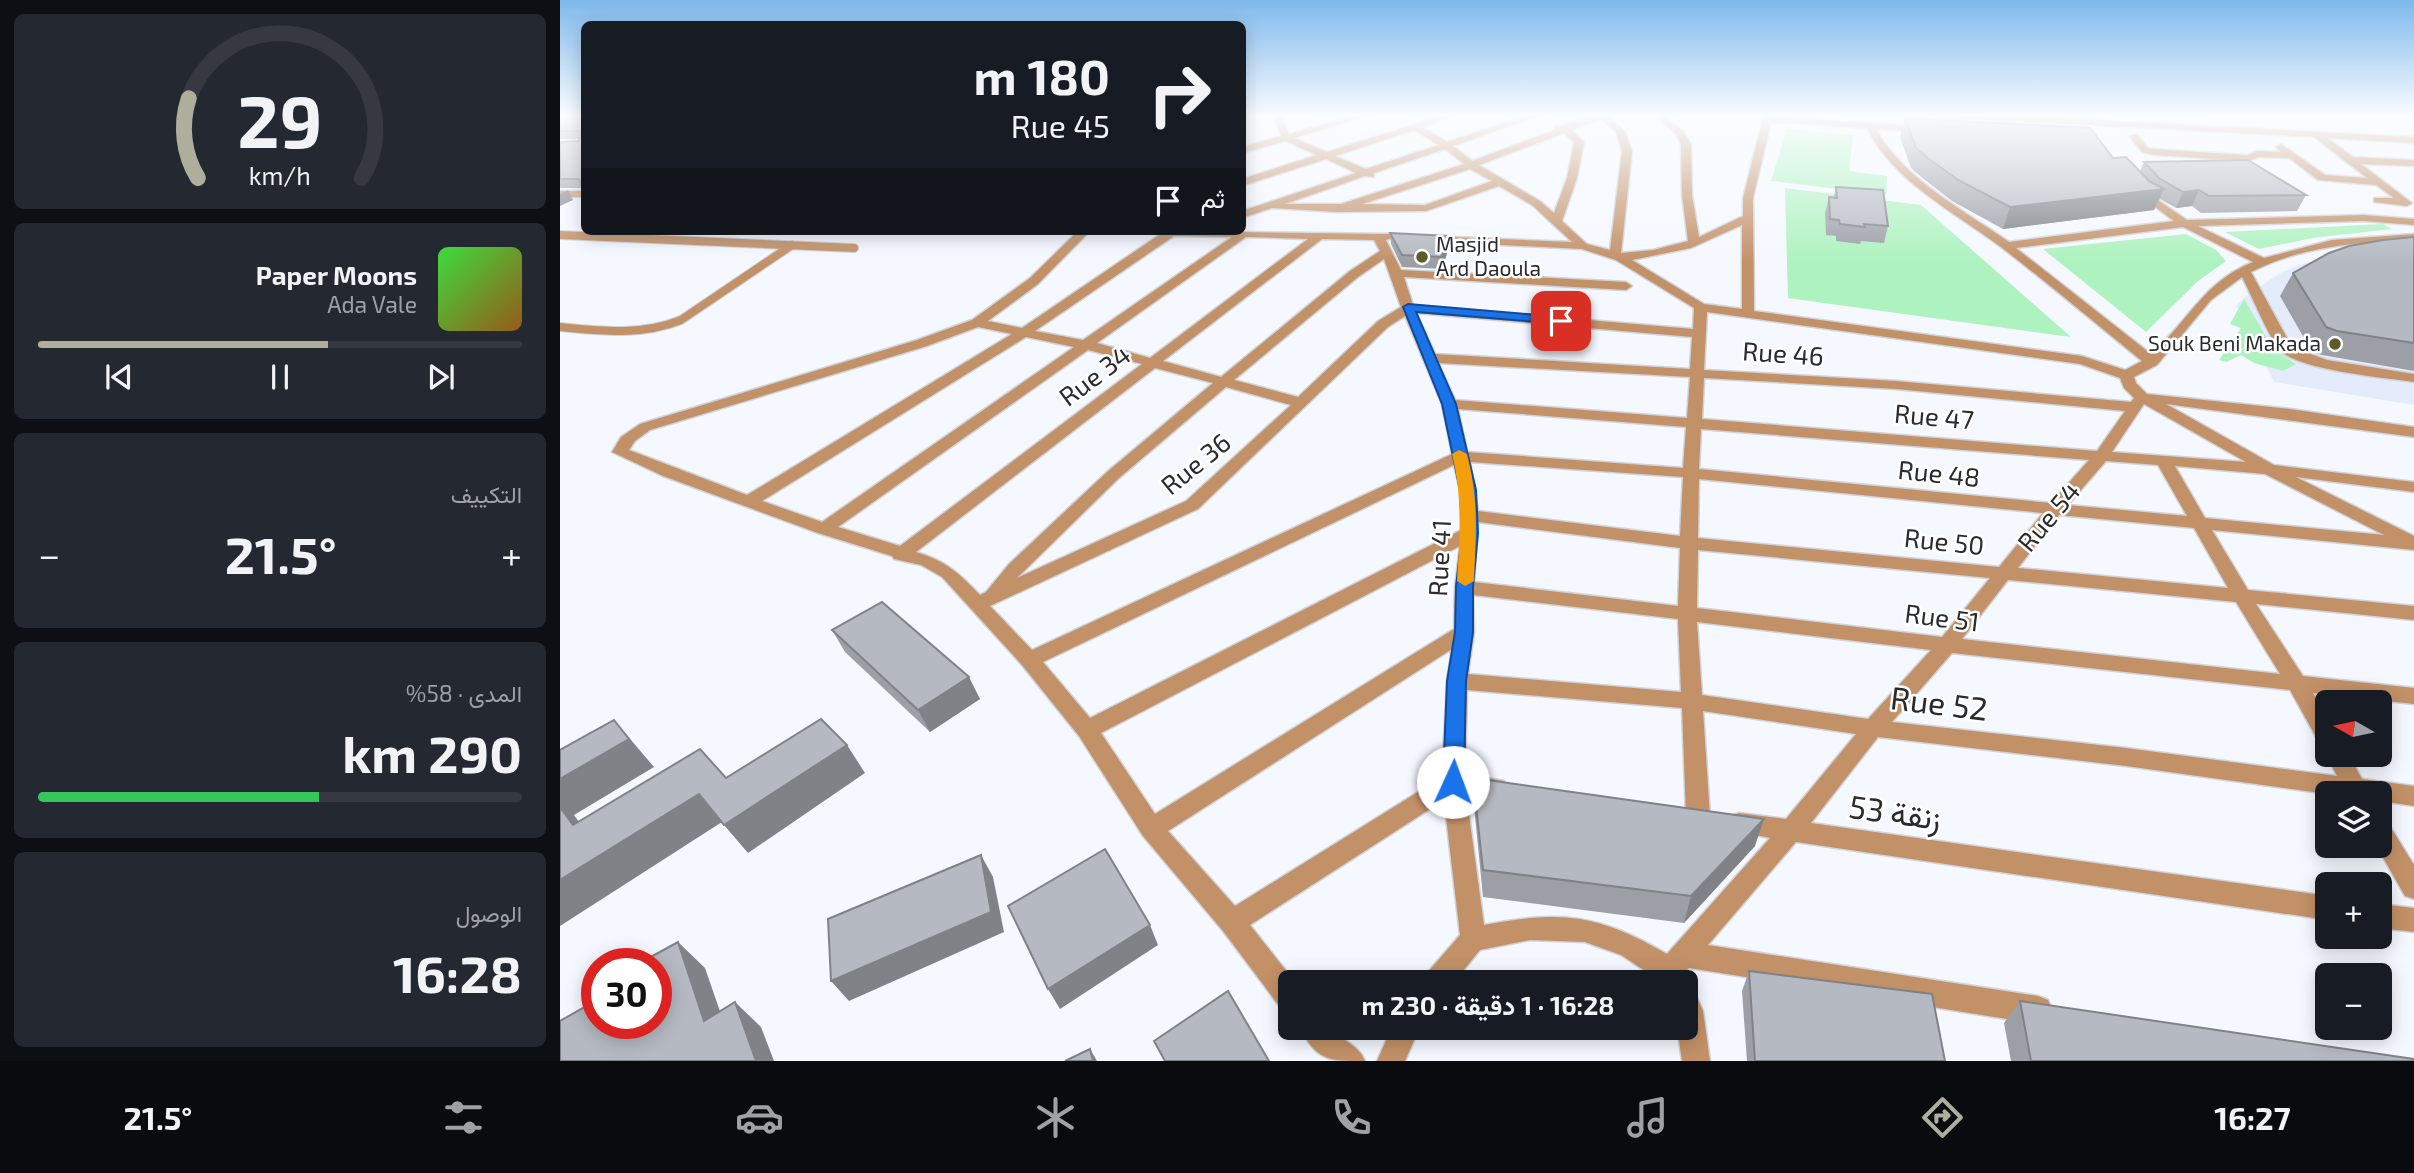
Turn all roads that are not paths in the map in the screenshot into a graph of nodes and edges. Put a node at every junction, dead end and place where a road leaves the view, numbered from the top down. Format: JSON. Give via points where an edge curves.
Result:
{"nodes":[{"id":1,"x":1305,"y":164,"type":"edge"},
{"id":2,"x":1345,"y":164,"type":"edge"},
{"id":3,"x":1393,"y":164,"type":"edge"},
{"id":4,"x":1475,"y":164,"type":"edge"},
{"id":5,"x":1575,"y":164,"type":"edge"},
{"id":6,"x":1626,"y":164,"type":"edge"},
{"id":7,"x":1686,"y":164,"type":"edge"},
{"id":8,"x":1756,"y":164,"type":"edge"},
{"id":9,"x":1900,"y":164,"type":"edge"},
{"id":10,"x":2301,"y":164,"type":"edge"},
{"id":11,"x":2353,"y":164,"type":"edge"},
{"id":12,"x":1471,"y":165,"type":"junction"},
{"id":13,"x":1366,"y":173,"type":"junction"},
{"id":14,"x":1377,"y":178,"type":"dead end"},
{"id":15,"x":1246,"y":182,"type":"edge"},
{"id":16,"x":1500,"y":182,"type":"junction"},
{"id":17,"x":2132,"y":183,"type":"edge"},
{"id":18,"x":2381,"y":183,"type":"junction"},
{"id":19,"x":560,"y":194,"type":"edge"},
{"id":20,"x":581,"y":194,"type":"edge"},
{"id":21,"x":2378,"y":200,"type":"dead end"},
{"id":22,"x":2411,"y":203,"type":"edge"},
{"id":23,"x":1266,"y":206,"type":"junction"},
{"id":24,"x":1337,"y":209,"type":"junction"},
{"id":25,"x":1246,"y":214,"type":"edge"},
{"id":26,"x":1748,"y":217,"type":"junction"},
{"id":27,"x":1557,"y":220,"type":"junction"},
{"id":28,"x":2414,"y":222,"type":"edge"},
{"id":29,"x":2187,"y":223,"type":"junction"},
{"id":30,"x":560,"y":235,"type":"edge"},
{"id":31,"x":1080,"y":235,"type":"edge"},
{"id":32,"x":1160,"y":235,"type":"edge"},
{"id":33,"x":1242,"y":235,"type":"joint"},
{"id":34,"x":1319,"y":236,"type":"junction"},
{"id":35,"x":2414,"y":237,"type":"edge"},
{"id":36,"x":1404,"y":238,"type":"edge"},
{"id":37,"x":1417,"y":238,"type":"edge"},
{"id":38,"x":1694,"y":241,"type":"junction"},
{"id":39,"x":1382,"y":244,"type":"junction"},
{"id":40,"x":792,"y":245,"type":"junction"},
{"id":41,"x":1583,"y":246,"type":"junction"},
{"id":42,"x":2006,"y":246,"type":"junction"},
{"id":43,"x":854,"y":248,"type":"dead end"},
{"id":44,"x":1617,"y":257,"type":"junction"},
{"id":45,"x":2261,"y":261,"type":"junction"},
{"id":46,"x":2245,"y":269,"type":"junction"},
{"id":47,"x":1397,"y":273,"type":"junction"},
{"id":48,"x":1626,"y":286,"type":"dead end"},
{"id":49,"x":1408,"y":307,"type":"junction"},
{"id":50,"x":1701,"y":307,"type":"junction"},
{"id":51,"x":1748,"y":314,"type":"junction"},
{"id":52,"x":977,"y":323,"type":"junction"},
{"id":53,"x":560,"y":327,"type":"edge"},
{"id":54,"x":1026,"y":331,"type":"junction"},
{"id":55,"x":1698,"y":333,"type":"junction"},
{"id":56,"x":1087,"y":345,"type":"junction"},
{"id":57,"x":1429,"y":358,"type":"junction"},
{"id":58,"x":2152,"y":362,"type":"junction"},
{"id":59,"x":1154,"y":363,"type":"junction"},
{"id":60,"x":1696,"y":372,"type":"junction"},
{"id":61,"x":2126,"y":374,"type":"junction"},
{"id":62,"x":2414,"y":378,"type":"edge"},
{"id":63,"x":1227,"y":381,"type":"junction"},
{"id":64,"x":2138,"y":402,"type":"junction"},
{"id":65,"x":1302,"y":403,"type":"junction"},
{"id":66,"x":1449,"y":404,"type":"junction"},
{"id":67,"x":1693,"y":423,"type":"junction"},
{"id":68,"x":2414,"y":432,"type":"edge"},
{"id":69,"x":1460,"y":456,"type":"junction"},
{"id":70,"x":2102,"y":456,"type":"junction"},
{"id":71,"x":2164,"y":461,"type":"junction"},
{"id":72,"x":2269,"y":469,"type":"junction"},
{"id":73,"x":1690,"y":473,"type":"junction"},
{"id":74,"x":2414,"y":487,"type":"edge"},
{"id":75,"x":751,"y":500,"type":"junction"},
{"id":76,"x":2054,"y":510,"type":"junction"},
{"id":77,"x":2200,"y":523,"type":"junction"},
{"id":78,"x":1470,"y":524,"type":"junction"},
{"id":79,"x":824,"y":529,"type":"junction"},
{"id":80,"x":1689,"y":543,"type":"junction"},
{"id":81,"x":2414,"y":544,"type":"edge"},
{"id":82,"x":900,"y":555,"type":"junction"},
{"id":83,"x":2002,"y":574,"type":"junction"},
{"id":84,"x":1464,"y":587,"type":"junction"},
{"id":85,"x":2242,"y":597,"type":"junction"},
{"id":86,"x":985,"y":600,"type":"junction"},
{"id":87,"x":1687,"y":612,"type":"junction"},
{"id":88,"x":2414,"y":613,"type":"edge"},
{"id":89,"x":1464,"y":632,"type":"junction"},
{"id":90,"x":1947,"y":645,"type":"junction"},
{"id":91,"x":1029,"y":660,"type":"junction"},
{"id":92,"x":1457,"y":681,"type":"junction"},
{"id":93,"x":2297,"y":684,"type":"junction"},
{"id":94,"x":2414,"y":696,"type":"edge"},
{"id":95,"x":1690,"y":701,"type":"junction"},
{"id":96,"x":2315,"y":715,"type":"edge"},
{"id":97,"x":1873,"y":728,"type":"junction"},
{"id":98,"x":1087,"y":730,"type":"junction"},
{"id":99,"x":1453,"y":782,"type":"junction"},
{"id":100,"x":2315,"y":784,"type":"edge"},
{"id":101,"x":1521,"y":791,"type":"edge"},
{"id":102,"x":2392,"y":794,"type":"edge"},
{"id":103,"x":2414,"y":796,"type":"edge"},
{"id":104,"x":1671,"y":812,"type":"edge"},
{"id":105,"x":1698,"y":816,"type":"junction"},
{"id":106,"x":1150,"y":828,"type":"junction"},
{"id":107,"x":1790,"y":832,"type":"junction"},
{"id":108,"x":2392,"y":850,"type":"edge"},
{"id":109,"x":2414,"y":888,"type":"edge"},
{"id":110,"x":2315,"y":906,"type":"edge"},
{"id":111,"x":2392,"y":917,"type":"edge"},
{"id":112,"x":2414,"y":920,"type":"edge"},
{"id":113,"x":1232,"y":922,"type":"junction"},
{"id":114,"x":1473,"y":939,"type":"junction"},
{"id":115,"x":1676,"y":969,"type":"edge"},
{"id":116,"x":1446,"y":970,"type":"edge"},
{"id":117,"x":1278,"y":981,"type":"edge"},
{"id":118,"x":2063,"y":1014,"type":"edge"},
{"id":119,"x":1324,"y":1040,"type":"edge"},
{"id":120,"x":1400,"y":1040,"type":"edge"},
{"id":121,"x":1693,"y":1040,"type":"edge"},
{"id":122,"x":1351,"y":1061,"type":"edge"},
{"id":123,"x":1391,"y":1061,"type":"edge"},
{"id":124,"x":1696,"y":1061,"type":"edge"}],
"edges":[{"from":1,"to":15,"type":"street"},
{"from":2,"to":13,"type":"street"},
{"from":3,"to":13,"type":"street"},
{"from":4,"to":12,"type":"street"},
{"from":5,"to":27,"type":"street"},
{"from":6,"to":44,"type":"street"},
{"from":7,"to":38,"type":"street"},
{"from":8,"to":26,"type":"street"},
{"from":9,"to":42,"type":"street"},
{"from":10,"to":18,"type":"street","via":[[2322,177]]},
{"from":11,"to":18,"type":"street"},
{"from":12,"to":16,"type":"street"},
{"from":12,"to":24,"type":"street","via":[[1394,186]]},
{"from":13,"to":14,"type":"street"},
{"from":13,"to":23,"type":"street"},
{"from":16,"to":24,"type":"street","via":[[1426,208]]},
{"from":16,"to":27,"type":"street"},
{"from":17,"to":29,"type":"street","via":[[2146,198]]},
{"from":18,"to":22,"type":"street"},
{"from":19,"to":20,"type":"street"},
{"from":21,"to":22,"type":"street"},
{"from":23,"to":24,"type":"street"},
{"from":23,"to":25,"type":"street"},
{"from":26,"to":38,"type":"street"},
{"from":26,"to":51,"type":"street"},
{"from":27,"to":41,"type":"street"},
{"from":28,"to":29,"type":"street","via":[[2364,218]]},
{"from":29,"to":42,"type":"street"},
{"from":29,"to":45,"type":"street"},
{"from":30,"to":40,"type":"lane"},
{"from":31,"to":52,"type":"street","via":[[1034,281]]},
{"from":32,"to":54,"type":"street"},
{"from":33,"to":34,"type":"street"},
{"from":33,"to":56,"type":"street"},
{"from":34,"to":39,"type":"street"},
{"from":34,"to":59,"type":"street","name":"Rue 34"},
{"from":35,"to":45,"type":"street","via":[[2335,244]]},
{"from":36,"to":39,"type":"street"},
{"from":37,"to":41,"type":"street"},
{"from":38,"to":44,"type":"street","via":[[1636,257]]},
{"from":39,"to":47,"type":"street","name":"Rue 41"},
{"from":39,"to":63,"type":"street","via":[[1354,274]]},
{"from":40,"to":43,"type":"lane"},
{"from":40,"to":53,"type":"lane","via":[[663,328],[634,332]]},
{"from":41,"to":44,"type":"street"},
{"from":42,"to":58,"type":"street"},
{"from":44,"to":50,"type":"street"},
{"from":45,"to":46,"type":"street"},
{"from":46,"to":58,"type":"street","via":[[2208,296]]},
{"from":46,"to":62,"type":"street","via":[[2286,349],[2293,354]]},
{"from":47,"to":48,"type":"street"},
{"from":47,"to":49,"type":"street","name":"Rue 41"},
{"from":49,"to":55,"type":"street"},
{"from":49,"to":57,"type":"street","name":"Rue 41"},
{"from":49,"to":65,"type":"street","name":"Rue 36","via":[[1383,324]]},
{"from":50,"to":51,"type":"street"},
{"from":50,"to":55,"type":"street"},
{"from":51,"to":61,"type":"street","via":[[2082,360]]},
{"from":52,"to":54,"type":"street"},
{"from":52,"to":75,"type":"street","via":[[645,427],[622,444],[620,452],[633,458]]},
{"from":54,"to":56,"type":"street"},
{"from":54,"to":75,"type":"street"},
{"from":55,"to":60,"type":"street"},
{"from":56,"to":59,"type":"street"},
{"from":56,"to":79,"type":"street"},
{"from":57,"to":60,"type":"street","name":"Rue 46"},
{"from":57,"to":66,"type":"street","name":"Rue 41"},
{"from":58,"to":61,"type":"street"},
{"from":59,"to":63,"type":"street"},
{"from":59,"to":82,"type":"street","name":"Rue 34"},
{"from":60,"to":64,"type":"street","name":"Rue 46"},
{"from":60,"to":67,"type":"street"},
{"from":61,"to":64,"type":"street"},
{"from":63,"to":65,"type":"street"},
{"from":63,"to":86,"type":"street","via":[[1112,475]]},
{"from":64,"to":68,"type":"street","name":"Rue 46","via":[[2219,405]]},
{"from":64,"to":70,"type":"street","name":"Rue 54"},
{"from":64,"to":72,"type":"street"},
{"from":65,"to":86,"type":"street","name":"Rue 36","via":[[1192,505]]},
{"from":66,"to":67,"type":"street","name":"Rue 47"},
{"from":66,"to":69,"type":"street","name":"Rue 41"},
{"from":67,"to":70,"type":"street","name":"Rue 47"},
{"from":67,"to":73,"type":"street"},
{"from":69,"to":73,"type":"street","name":"Rue 48"},
{"from":69,"to":78,"type":"street","name":"Rue 41"},
{"from":69,"to":91,"type":"street"},
{"from":70,"to":71,"type":"street","name":"Rue 47"},
{"from":70,"to":76,"type":"street","name":"Rue 54"},
{"from":71,"to":72,"type":"street","name":"Rue 47"},
{"from":71,"to":77,"type":"street"},
{"from":72,"to":74,"type":"street","name":"Rue 47"},
{"from":72,"to":81,"type":"street"},
{"from":73,"to":76,"type":"street","name":"Rue 48"},
{"from":73,"to":80,"type":"street"},
{"from":75,"to":79,"type":"street"},
{"from":76,"to":77,"type":"street","name":"Rue 48"},
{"from":76,"to":83,"type":"street","name":"Rue 54"},
{"from":77,"to":81,"type":"street","name":"Rue 48"},
{"from":77,"to":85,"type":"street"},
{"from":78,"to":80,"type":"street","name":"Rue 50"},
{"from":78,"to":84,"type":"street","name":"Rue 41"},
{"from":78,"to":98,"type":"street"},
{"from":79,"to":82,"type":"street"},
{"from":80,"to":83,"type":"street","name":"Rue 50"},
{"from":80,"to":87,"type":"street"},
{"from":82,"to":86,"type":"street","via":[[927,561]]},
{"from":83,"to":85,"type":"street","name":"Rue 50"},
{"from":83,"to":90,"type":"street","name":"Rue 54"},
{"from":84,"to":87,"type":"street","name":"Rue 51"},
{"from":84,"to":89,"type":"street","name":"Rue 41"},
{"from":85,"to":88,"type":"street","name":"Rue 50"},
{"from":85,"to":93,"type":"street"},
{"from":86,"to":91,"type":"street"},
{"from":87,"to":90,"type":"street","name":"Rue 51"},
{"from":87,"to":95,"type":"street"},
{"from":89,"to":92,"type":"street","name":"Rue 41"},
{"from":89,"to":106,"type":"street"},
{"from":90,"to":93,"type":"street","name":"Rue 51"},
{"from":90,"to":97,"type":"street","name":"Rue 54"},
{"from":91,"to":98,"type":"street"},
{"from":92,"to":95,"type":"street","name":"Rue 52"},
{"from":92,"to":99,"type":"street","name":"Rue 41"},
{"from":93,"to":94,"type":"street","name":"Rue 51"},
{"from":93,"to":96,"type":"street"},
{"from":95,"to":97,"type":"street","name":"Rue 52"},
{"from":95,"to":105,"type":"street"},
{"from":97,"to":100,"type":"street","name":"Rue 52"},
{"from":97,"to":107,"type":"street","name":"Rue 54"},
{"from":98,"to":106,"type":"street"},
{"from":99,"to":101,"type":"street"},
{"from":99,"to":113,"type":"street"},
{"from":99,"to":114,"type":"street","name":"Rue 41"},
{"from":102,"to":103,"type":"street","name":"Rue 52"},
{"from":104,"to":105,"type":"street","name":"زنقة 53"},
{"from":105,"to":107,"type":"street","name":"زنقة 53"},
{"from":106,"to":113,"type":"street"},
{"from":107,"to":110,"type":"street","name":"زنقة 53"},
{"from":107,"to":115,"type":"street","name":"Rue 54"},
{"from":108,"to":109,"type":"street"},
{"from":111,"to":112,"type":"street"},
{"from":113,"to":117,"type":"street"},
{"from":114,"to":115,"type":"street","via":[[1530,928],[1585,930]]},
{"from":114,"to":116,"type":"street"},
{"from":115,"to":118,"type":"street"},
{"from":119,"to":122,"type":"street"},
{"from":120,"to":123,"type":"street"},
{"from":121,"to":124,"type":"street"}]}
